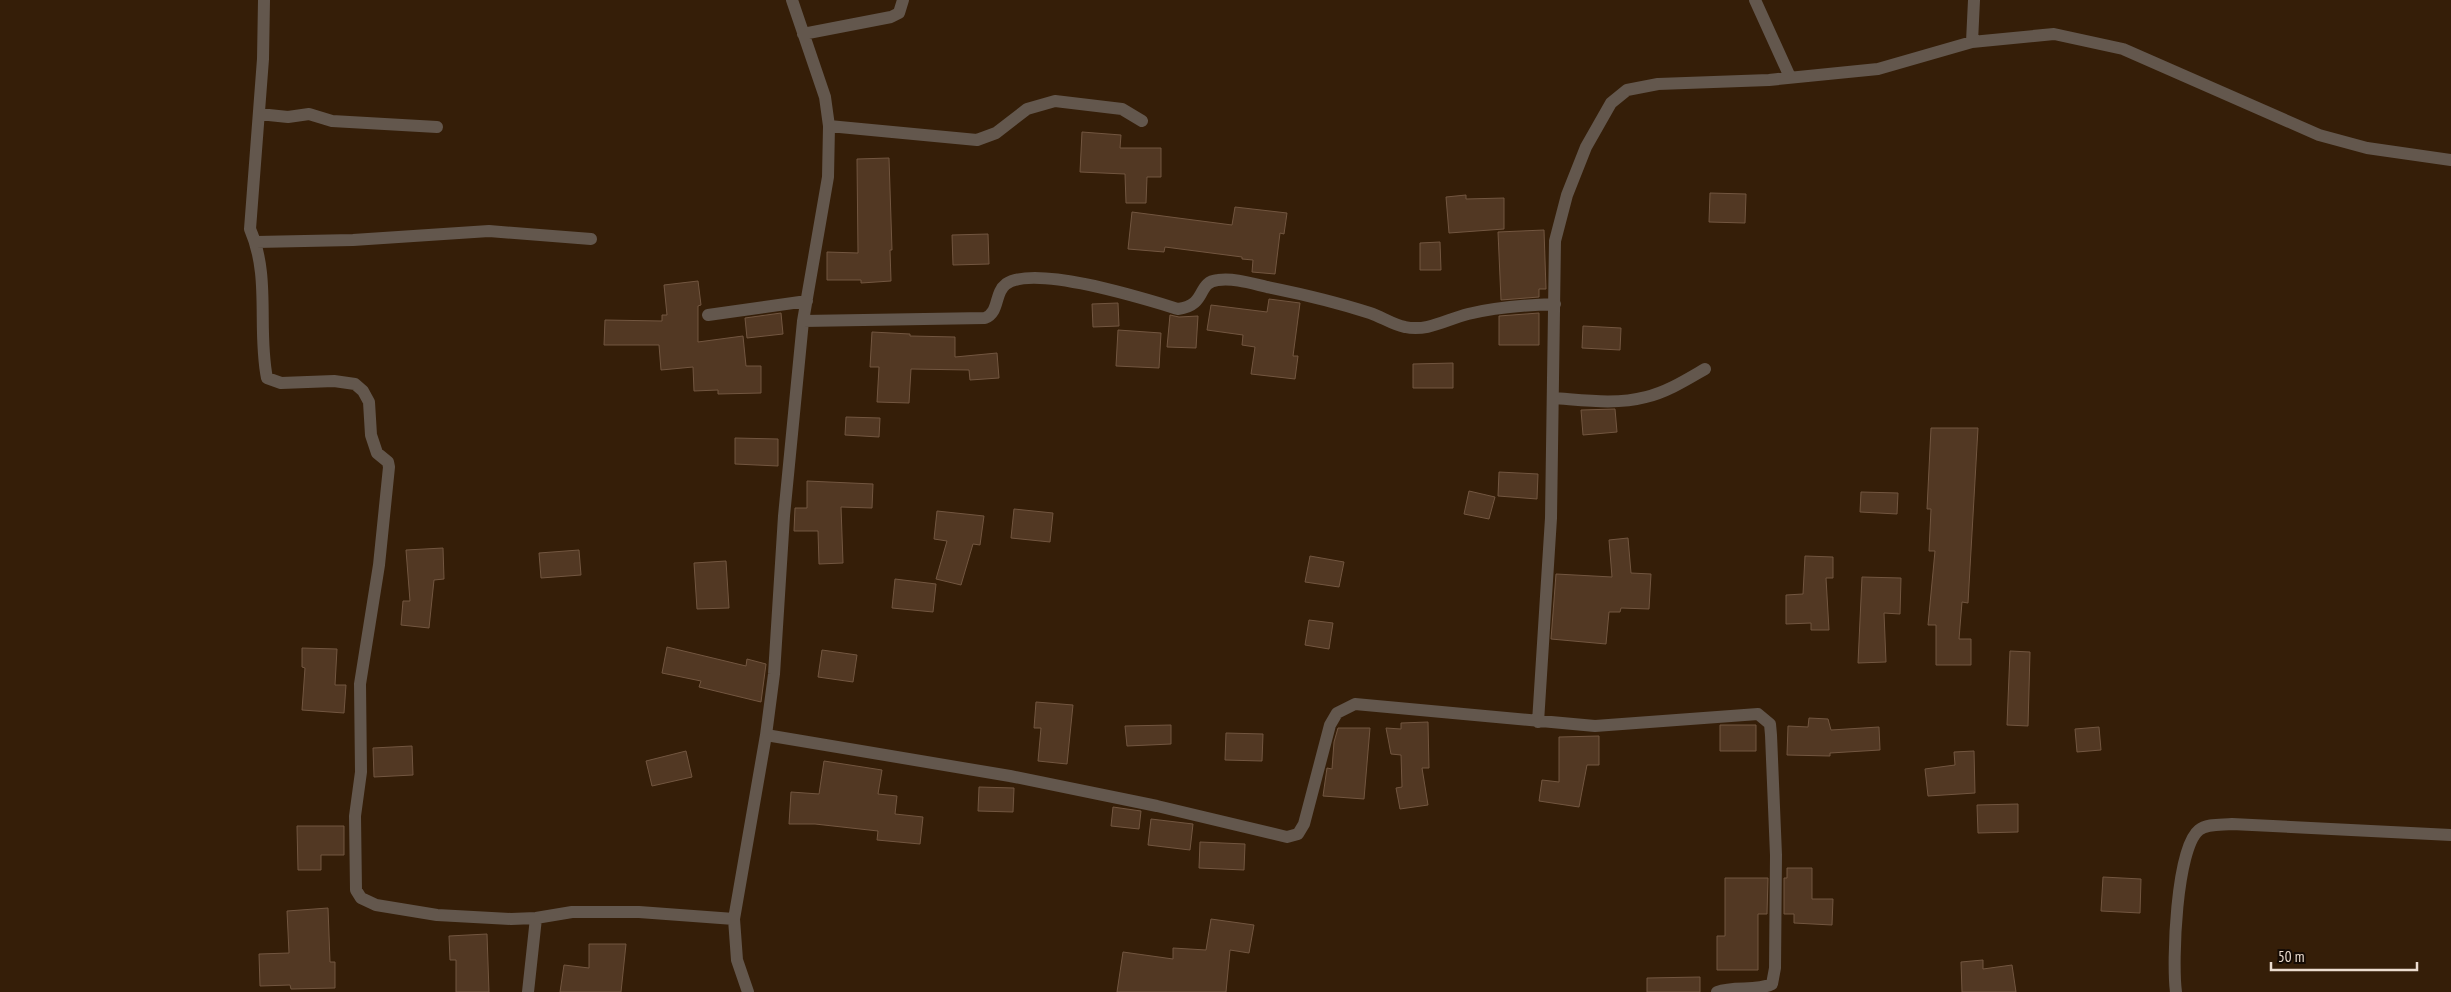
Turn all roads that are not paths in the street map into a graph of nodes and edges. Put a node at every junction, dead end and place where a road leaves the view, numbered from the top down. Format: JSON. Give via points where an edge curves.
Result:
{"nodes":[{"id":1,"x":264,"y":0,"type":"edge"},
{"id":2,"x":792,"y":0,"type":"edge"},
{"id":3,"x":902,"y":0,"type":"edge"},
{"id":4,"x":1755,"y":0,"type":"edge"},
{"id":5,"x":1974,"y":0,"type":"edge"},
{"id":6,"x":803,"y":34,"type":"junction"},
{"id":7,"x":1972,"y":42,"type":"junction"},
{"id":8,"x":1790,"y":77,"type":"junction"},
{"id":9,"x":259,"y":114,"type":"junction"},
{"id":10,"x":1142,"y":121,"type":"dead end"},
{"id":11,"x":829,"y":126,"type":"junction"},
{"id":12,"x":436,"y":127,"type":"dead end"},
{"id":13,"x":2451,"y":160,"type":"edge"},
{"id":14,"x":591,"y":239,"type":"dead end"},
{"id":15,"x":256,"y":242,"type":"junction"},
{"id":16,"x":807,"y":302,"type":"junction"},
{"id":17,"x":1555,"y":304,"type":"junction"},
{"id":18,"x":708,"y":315,"type":"dead end"},
{"id":19,"x":803,"y":321,"type":"junction"},
{"id":20,"x":1705,"y":369,"type":"dead end"},
{"id":21,"x":1553,"y":398,"type":"junction"},
{"id":22,"x":1538,"y":722,"type":"junction"},
{"id":23,"x":766,"y":734,"type":"junction"},
{"id":24,"x":2451,"y":835,"type":"edge"},
{"id":25,"x":536,"y":918,"type":"junction"},
{"id":26,"x":734,"y":919,"type":"junction"},
{"id":27,"x":528,"y":992,"type":"edge"},
{"id":28,"x":748,"y":992,"type":"edge"},
{"id":29,"x":1717,"y":992,"type":"edge"},
{"id":30,"x":2176,"y":992,"type":"edge"}],
"edges":[{"from":1,"to":9,"type":"street"},
{"from":2,"to":6,"type":"street"},
{"from":3,"to":6,"type":"street","via":[[899,13],[890,17]]},
{"from":4,"to":8,"type":"street"},
{"from":5,"to":7,"type":"street"},
{"from":6,"to":11,"type":"street","via":[[825,97]]},
{"from":7,"to":8,"type":"street","via":[[1878,70]]},
{"from":7,"to":13,"type":"street","via":[[2054,34],[2101,43],[2123,49],[2319,135],[2367,148]]},
{"from":8,"to":17,"type":"street","via":[[1658,84],[1627,90],[1612,103],[1586,147],[1567,195],[1555,241]]},
{"from":9,"to":12,"type":"street","via":[[288,117],[309,114],[332,121]]},
{"from":9,"to":15,"type":"street","via":[[250,229]]},
{"from":10,"to":11,"type":"street","via":[[1122,109],[1055,101],[1027,109],[996,133],[977,140]]},
{"from":11,"to":16,"type":"street","via":[[828,176]]},
{"from":14,"to":15,"type":"street","via":[[489,231],[353,240]]},
{"from":15,"to":25,"type":"street","via":[[262,273],[263,358],[267,378],[281,382],[355,384],[369,402],[371,435],[378,453],[389,467],[379,565],[360,684],[361,772],[354,816],[356,890],[361,898],[376,905],[436,916]]},
{"from":16,"to":18,"type":"street"},
{"from":16,"to":19,"type":"street"},
{"from":17,"to":19,"type":"street","via":[[1513,305],[1419,328],[1404,327],[1317,298],[1230,279],[1214,280],[1205,285],[1191,307],[1178,309],[1092,284],[1023,278],[1006,284],[999,294],[995,310],[985,318]]},
{"from":17,"to":21,"type":"street"},
{"from":19,"to":23,"type":"street","via":[[784,516],[774,674]]},
{"from":20,"to":21,"type":"street","via":[[1644,398],[1614,401]]},
{"from":21,"to":22,"type":"street","via":[[1551,518]]},
{"from":22,"to":23,"type":"street","via":[[1355,704],[1344,708],[1330,725],[1304,824],[1298,834],[1287,837],[1020,778]]},
{"from":22,"to":29,"type":"street","via":[[1595,726],[1758,714],[1770,724],[1776,855],[1775,968],[1772,984],[1763,989],[1729,988]]},
{"from":23,"to":26,"type":"street"},
{"from":24,"to":30,"type":"street","via":[[2232,824],[2200,829],[2189,846],[2178,902],[2174,943]]},
{"from":25,"to":26,"type":"street","via":[[572,912],[640,912]]},
{"from":25,"to":27,"type":"street"},
{"from":26,"to":28,"type":"street","via":[[737,960]]}]}
